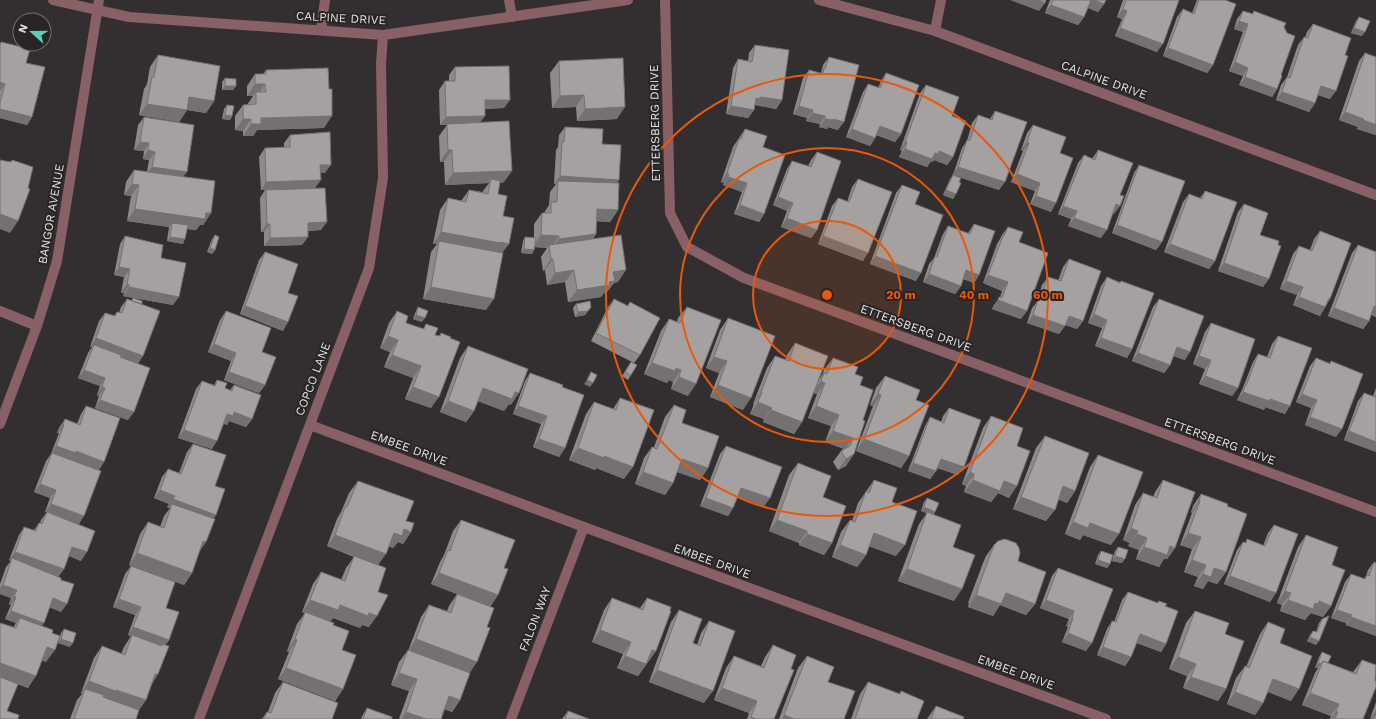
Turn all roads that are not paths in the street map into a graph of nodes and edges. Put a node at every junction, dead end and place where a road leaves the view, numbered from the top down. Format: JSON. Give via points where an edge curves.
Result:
{"nodes":[{"id":1,"x":53,"y":0,"type":"edge"},
{"id":2,"x":99,"y":0,"type":"edge"},
{"id":3,"x":325,"y":0,"type":"edge"},
{"id":4,"x":509,"y":0,"type":"edge"},
{"id":5,"x":628,"y":0,"type":"edge"},
{"id":6,"x":664,"y":0,"type":"edge"},
{"id":7,"x":819,"y":0,"type":"edge"},
{"id":8,"x":942,"y":0,"type":"edge"},
{"id":9,"x":97,"y":10,"type":"junction"},
{"id":10,"x":512,"y":17,"type":"junction"},
{"id":11,"x":320,"y":30,"type":"junction"},
{"id":12,"x":935,"y":31,"type":"junction"},
{"id":13,"x":383,"y":35,"type":"junction"},
{"id":14,"x":1376,"y":196,"type":"edge"},
{"id":15,"x":0,"y":311,"type":"edge"},
{"id":16,"x":37,"y":326,"type":"junction"},
{"id":17,"x":0,"y":424,"type":"edge"},
{"id":18,"x":310,"y":425,"type":"junction"},
{"id":19,"x":1376,"y":512,"type":"edge"},
{"id":20,"x":584,"y":528,"type":"junction"},
{"id":21,"x":199,"y":719,"type":"edge"},
{"id":22,"x":511,"y":719,"type":"edge"},
{"id":23,"x":1106,"y":719,"type":"edge"}],
"edges":[{"from":1,"to":9,"type":"street","name":"CALPINE DRIVE"},
{"from":2,"to":9,"type":"street","name":"BANGOR AVENUE"},
{"from":3,"to":11,"type":"street"},
{"from":4,"to":10,"type":"street"},
{"from":5,"to":10,"type":"street","name":"CALPINE DRIVE"},
{"from":6,"to":19,"type":"street","name":"ETTERSBERG DRIVE","via":[[670,213],[687,247],[744,278]]},
{"from":7,"to":12,"type":"street","name":"CALPINE DRIVE"},
{"from":8,"to":12,"type":"street"},
{"from":9,"to":11,"type":"street","name":"CALPINE DRIVE","via":[[129,17]]},
{"from":9,"to":16,"type":"street","name":"BANGOR AVENUE","via":[[57,262]]},
{"from":10,"to":13,"type":"street","name":"CALPINE DRIVE"},
{"from":11,"to":13,"type":"street","name":"CALPINE DRIVE"},
{"from":12,"to":14,"type":"street","name":"CALPINE DRIVE"},
{"from":13,"to":18,"type":"street","name":"COPCO LANE","via":[[383,178],[368,268]]},
{"from":15,"to":16,"type":"street"},
{"from":16,"to":17,"type":"street","name":"BANGOR AVENUE"},
{"from":18,"to":20,"type":"street","name":"EMBEE DRIVE"},
{"from":18,"to":21,"type":"street","name":"COPCO LANE"},
{"from":20,"to":22,"type":"street","name":"FALON WAY"},
{"from":20,"to":23,"type":"street","name":"EMBEE DRIVE"}]}
